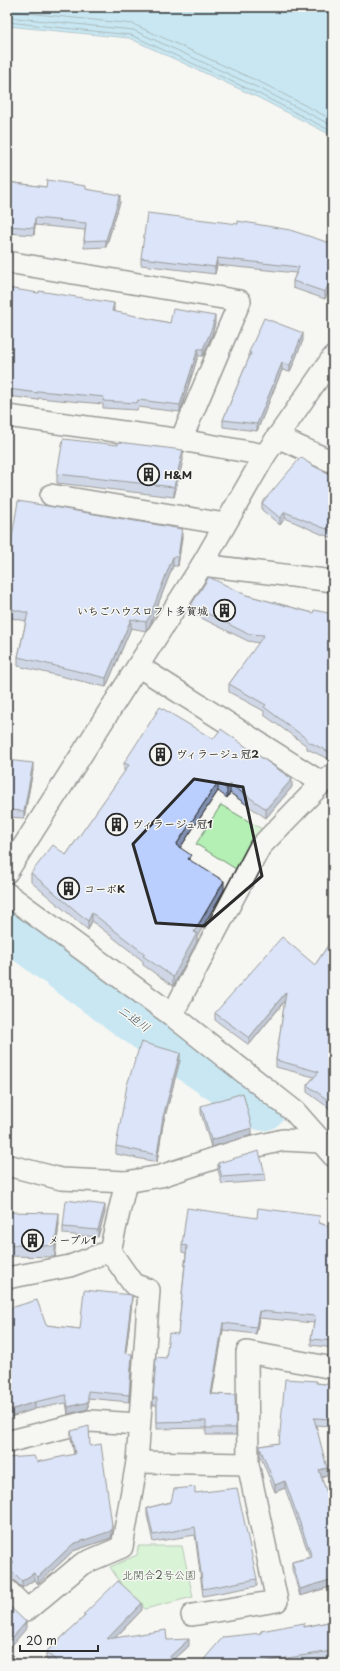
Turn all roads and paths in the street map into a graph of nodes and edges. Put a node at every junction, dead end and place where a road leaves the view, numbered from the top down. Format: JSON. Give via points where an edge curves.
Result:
{"nodes":[{"id":1,"x":7,"y":262,"type":"edge"},
{"id":2,"x":333,"y":357,"type":"edge"},
{"id":3,"x":7,"y":416,"type":"edge"},
{"id":4,"x":277,"y":437,"type":"junction"},
{"id":5,"x":181,"y":440,"type":"junction"},
{"id":6,"x":265,"y":456,"type":"junction"},
{"id":7,"x":333,"y":462,"type":"edge"},
{"id":8,"x":51,"y":495,"type":"dead end"},
{"id":9,"x":225,"y":524,"type":"junction"},
{"id":10,"x":202,"y":564,"type":"junction"},
{"id":11,"x":333,"y":581,"type":"edge"},
{"id":12,"x":138,"y":666,"type":"junction"},
{"id":13,"x":328,"y":778,"type":"edge"},
{"id":14,"x":7,"y":872,"type":"edge"},
{"id":15,"x":7,"y":894,"type":"edge"},
{"id":16,"x":172,"y":1015,"type":"junction"},
{"id":17,"x":327,"y":1148,"type":"edge"},
{"id":18,"x":7,"y":1165,"type":"edge"},
{"id":19,"x":126,"y":1182,"type":"junction"},
{"id":20,"x":110,"y":1251,"type":"junction"},
{"id":21,"x":7,"y":1278,"type":"edge"},
{"id":22,"x":333,"y":1368,"type":"edge"},
{"id":23,"x":139,"y":1424,"type":"junction"},
{"id":24,"x":7,"y":1442,"type":"edge"},
{"id":25,"x":137,"y":1462,"type":"junction"},
{"id":26,"x":248,"y":1464,"type":"junction"},
{"id":27,"x":7,"y":1590,"type":"edge"},
{"id":28,"x":192,"y":1615,"type":"dead end"}],
"edges":[{"from":1,"to":5,"type":"street","via":[[240,301]]},
{"from":2,"to":4,"type":"street"},
{"from":3,"to":5,"type":"street"},
{"from":4,"to":6,"type":"street"},
{"from":4,"to":7,"type":"street"},
{"from":5,"to":6,"type":"street"},
{"from":6,"to":9,"type":"street"},
{"from":8,"to":9,"type":"street"},
{"from":9,"to":10,"type":"street"},
{"from":10,"to":11,"type":"street"},
{"from":10,"to":12,"type":"street"},
{"from":12,"to":13,"type":"street"},
{"from":12,"to":14,"type":"street"},
{"from":13,"to":16,"type":"street","via":[[260,847]]},
{"from":15,"to":16,"type":"street"},
{"from":16,"to":17,"type":"street","via":[[295,1112]]},
{"from":17,"to":19,"type":"street","via":[[284,1140],[162,1176]]},
{"from":18,"to":19,"type":"street","via":[[61,1179]]},
{"from":19,"to":20,"type":"street"},
{"from":20,"to":21,"type":"street","via":[[70,1266]]},
{"from":20,"to":23,"type":"street","via":[[133,1284],[150,1290]]},
{"from":22,"to":26,"type":"street","via":[[247,1352]]},
{"from":23,"to":24,"type":"street","via":[[90,1421]]},
{"from":23,"to":25,"type":"street"},
{"from":25,"to":26,"type":"street"},
{"from":25,"to":27,"type":"street","via":[[122,1548],[82,1564],[27,1610]]},
{"from":26,"to":28,"type":"street","via":[[277,1601]]}]}
